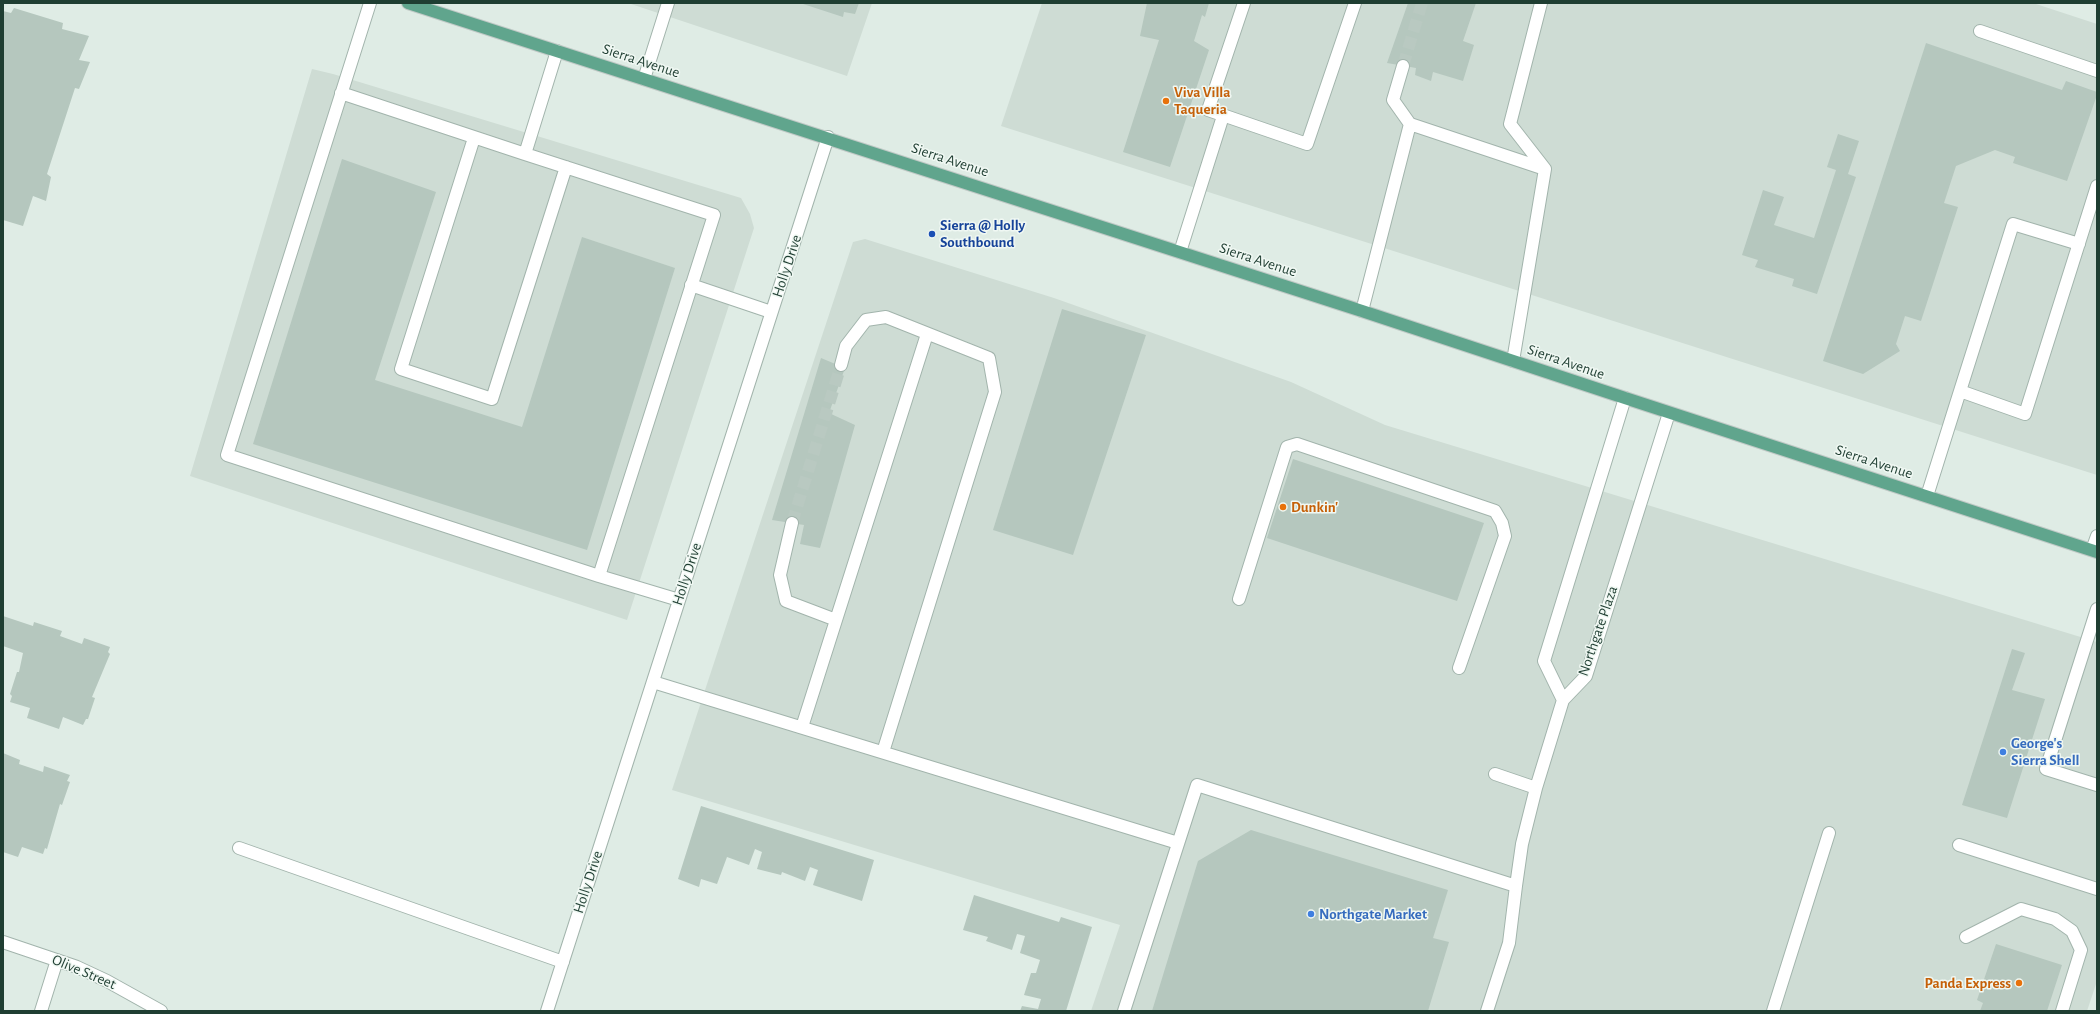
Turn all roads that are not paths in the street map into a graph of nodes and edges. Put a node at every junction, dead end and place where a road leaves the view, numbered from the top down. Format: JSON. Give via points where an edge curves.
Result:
{"nodes":[{"id":1,"x":370,"y":3,"type":"edge"},
{"id":2,"x":408,"y":3,"type":"edge"},
{"id":3,"x":668,"y":3,"type":"edge"},
{"id":4,"x":1244,"y":3,"type":"edge"},
{"id":5,"x":1355,"y":3,"type":"edge"},
{"id":6,"x":1541,"y":3,"type":"edge"},
{"id":7,"x":1980,"y":31,"type":"dead end"},
{"id":8,"x":557,"y":51,"type":"junction"},
{"id":9,"x":1403,"y":66,"type":"tunnel mouth"},
{"id":10,"x":2097,"y":71,"type":"edge"},
{"id":11,"x":644,"y":79,"type":"junction"},
{"id":12,"x":341,"y":93,"type":"junction"},
{"id":13,"x":1223,"y":116,"type":"junction"},
{"id":14,"x":1410,"y":124,"type":"junction"},
{"id":15,"x":828,"y":137,"type":"junction"},
{"id":16,"x":474,"y":138,"type":"junction"},
{"id":17,"x":525,"y":154,"type":"junction"},
{"id":18,"x":566,"y":167,"type":"junction"},
{"id":19,"x":1545,"y":170,"type":"junction"},
{"id":20,"x":2097,"y":186,"type":"edge"},
{"id":21,"x":2078,"y":244,"type":"junction"},
{"id":22,"x":1180,"y":252,"type":"junction"},
{"id":23,"x":691,"y":285,"type":"junction"},
{"id":24,"x":1362,"y":311,"type":"junction"},
{"id":25,"x":772,"y":312,"type":"junction"},
{"id":26,"x":927,"y":334,"type":"junction"},
{"id":27,"x":1513,"y":361,"type":"junction"},
{"id":28,"x":841,"y":365,"type":"tunnel mouth"},
{"id":29,"x":1960,"y":391,"type":"junction"},
{"id":30,"x":1625,"y":398,"type":"junction"},
{"id":31,"x":1669,"y":413,"type":"junction"},
{"id":32,"x":1927,"y":496,"type":"junction"},
{"id":33,"x":792,"y":523,"type":"tunnel mouth"},
{"id":34,"x":2097,"y":536,"type":"edge"},
{"id":35,"x":2095,"y":551,"type":"edge"},
{"id":36,"x":599,"y":576,"type":"junction"},
{"id":37,"x":1239,"y":599,"type":"dead end"},
{"id":38,"x":679,"y":600,"type":"junction"},
{"id":39,"x":2097,"y":609,"type":"edge"},
{"id":40,"x":836,"y":620,"type":"junction"},
{"id":41,"x":1460,"y":668,"type":"dead end"},
{"id":42,"x":652,"y":682,"type":"junction"},
{"id":43,"x":1564,"y":700,"type":"junction"},
{"id":44,"x":802,"y":727,"type":"junction"},
{"id":45,"x":883,"y":752,"type":"junction"},
{"id":46,"x":1495,"y":774,"type":"dead end"},
{"id":47,"x":2097,"y":785,"type":"edge"},
{"id":48,"x":1536,"y":788,"type":"junction"},
{"id":49,"x":1830,"y":833,"type":"dead end"},
{"id":50,"x":1178,"y":843,"type":"junction"},
{"id":51,"x":1959,"y":845,"type":"dead end"},
{"id":52,"x":239,"y":848,"type":"dead end"},
{"id":53,"x":1516,"y":886,"type":"junction"},
{"id":54,"x":2097,"y":889,"type":"edge"},
{"id":55,"x":1966,"y":937,"type":"dead end"},
{"id":56,"x":3,"y":942,"type":"edge"},
{"id":57,"x":57,"y":960,"type":"junction"},
{"id":58,"x":563,"y":962,"type":"junction"},
{"id":59,"x":41,"y":1011,"type":"edge"},
{"id":60,"x":161,"y":1011,"type":"edge"},
{"id":61,"x":547,"y":1011,"type":"edge"},
{"id":62,"x":1124,"y":1011,"type":"edge"},
{"id":63,"x":1487,"y":1011,"type":"edge"},
{"id":64,"x":1773,"y":1011,"type":"edge"},
{"id":65,"x":2062,"y":1011,"type":"edge"}],
"edges":[{"from":1,"to":12,"type":"street"},
{"from":2,"to":8,"type":"main road","name":"Sierra Avenue"},
{"from":3,"to":11,"type":"street"},
{"from":4,"to":13,"type":"street","via":[[1208,110]]},
{"from":5,"to":13,"type":"street","via":[[1307,144]]},
{"from":6,"to":19,"type":"street","via":[[1510,124]]},
{"from":7,"to":10,"type":"street"},
{"from":8,"to":11,"type":"main road","name":"Sierra Avenue"},
{"from":8,"to":17,"type":"street"},
{"from":9,"to":14,"type":"street","via":[[1393,100]]},
{"from":11,"to":15,"type":"main road","name":"Sierra Avenue"},
{"from":12,"to":16,"type":"street"},
{"from":12,"to":36,"type":"street","via":[[227,455]]},
{"from":13,"to":22,"type":"street"},
{"from":14,"to":19,"type":"street"},
{"from":14,"to":24,"type":"street"},
{"from":15,"to":22,"type":"main road","name":"Sierra Avenue"},
{"from":15,"to":25,"type":"street","name":"Holly Drive"},
{"from":16,"to":17,"type":"street"},
{"from":16,"to":18,"type":"street","via":[[401,369],[492,399]]},
{"from":17,"to":18,"type":"street"},
{"from":18,"to":23,"type":"street","via":[[714,215]]},
{"from":19,"to":27,"type":"street"},
{"from":20,"to":21,"type":"street"},
{"from":21,"to":29,"type":"street","via":[[2013,224]]},
{"from":21,"to":29,"type":"street","via":[[2025,414]]},
{"from":22,"to":24,"type":"main road","name":"Sierra Avenue"},
{"from":23,"to":25,"type":"street"},
{"from":23,"to":36,"type":"street"},
{"from":24,"to":27,"type":"main road","name":"Sierra Avenue"},
{"from":25,"to":38,"type":"street","name":"Holly Drive"},
{"from":26,"to":28,"type":"street","via":[[886,317],[866,320],[846,346]]},
{"from":26,"to":40,"type":"street"},
{"from":26,"to":45,"type":"street","via":[[989,358],[995,392]]},
{"from":27,"to":30,"type":"main road","name":"Sierra Avenue"},
{"from":29,"to":32,"type":"street"},
{"from":30,"to":31,"type":"main road","name":"Sierra Avenue"},
{"from":30,"to":43,"type":"street","name":"Northgate Plaza","via":[[1544,661]]},
{"from":31,"to":32,"type":"main road","name":"Sierra Avenue"},
{"from":31,"to":43,"type":"street","name":"Northgate Plaza","via":[[1586,676]]},
{"from":32,"to":35,"type":"main road","name":"Sierra Avenue"},
{"from":33,"to":40,"type":"street","via":[[780,575],[786,601]]},
{"from":34,"to":35,"type":"street"},
{"from":36,"to":38,"type":"street"},
{"from":37,"to":41,"type":"street","via":[[1287,447],[1297,444],[1495,511],[1502,523],[1505,536]]},
{"from":38,"to":42,"type":"street","name":"Holly Drive"},
{"from":39,"to":47,"type":"street","via":[[2046,768]]},
{"from":40,"to":44,"type":"street"},
{"from":42,"to":44,"type":"street"},
{"from":42,"to":58,"type":"street","name":"Holly Drive"},
{"from":43,"to":48,"type":"street"},
{"from":44,"to":45,"type":"street"},
{"from":45,"to":50,"type":"street"},
{"from":46,"to":48,"type":"street"},
{"from":48,"to":53,"type":"street","via":[[1522,844]]},
{"from":49,"to":64,"type":"street"},
{"from":50,"to":53,"type":"street","via":[[1197,785]]},
{"from":50,"to":62,"type":"street"},
{"from":51,"to":54,"type":"street"},
{"from":52,"to":58,"type":"street"},
{"from":53,"to":63,"type":"street","via":[[1509,943]]},
{"from":55,"to":65,"type":"street","via":[[2021,909],[2054,919],[2072,931],[2081,950]]},
{"from":56,"to":57,"type":"street","name":"Olive Street"},
{"from":57,"to":59,"type":"street"},
{"from":57,"to":60,"type":"street","name":"Olive Street","via":[[108,980]]},
{"from":58,"to":61,"type":"street","name":"Holly Drive"}]}
